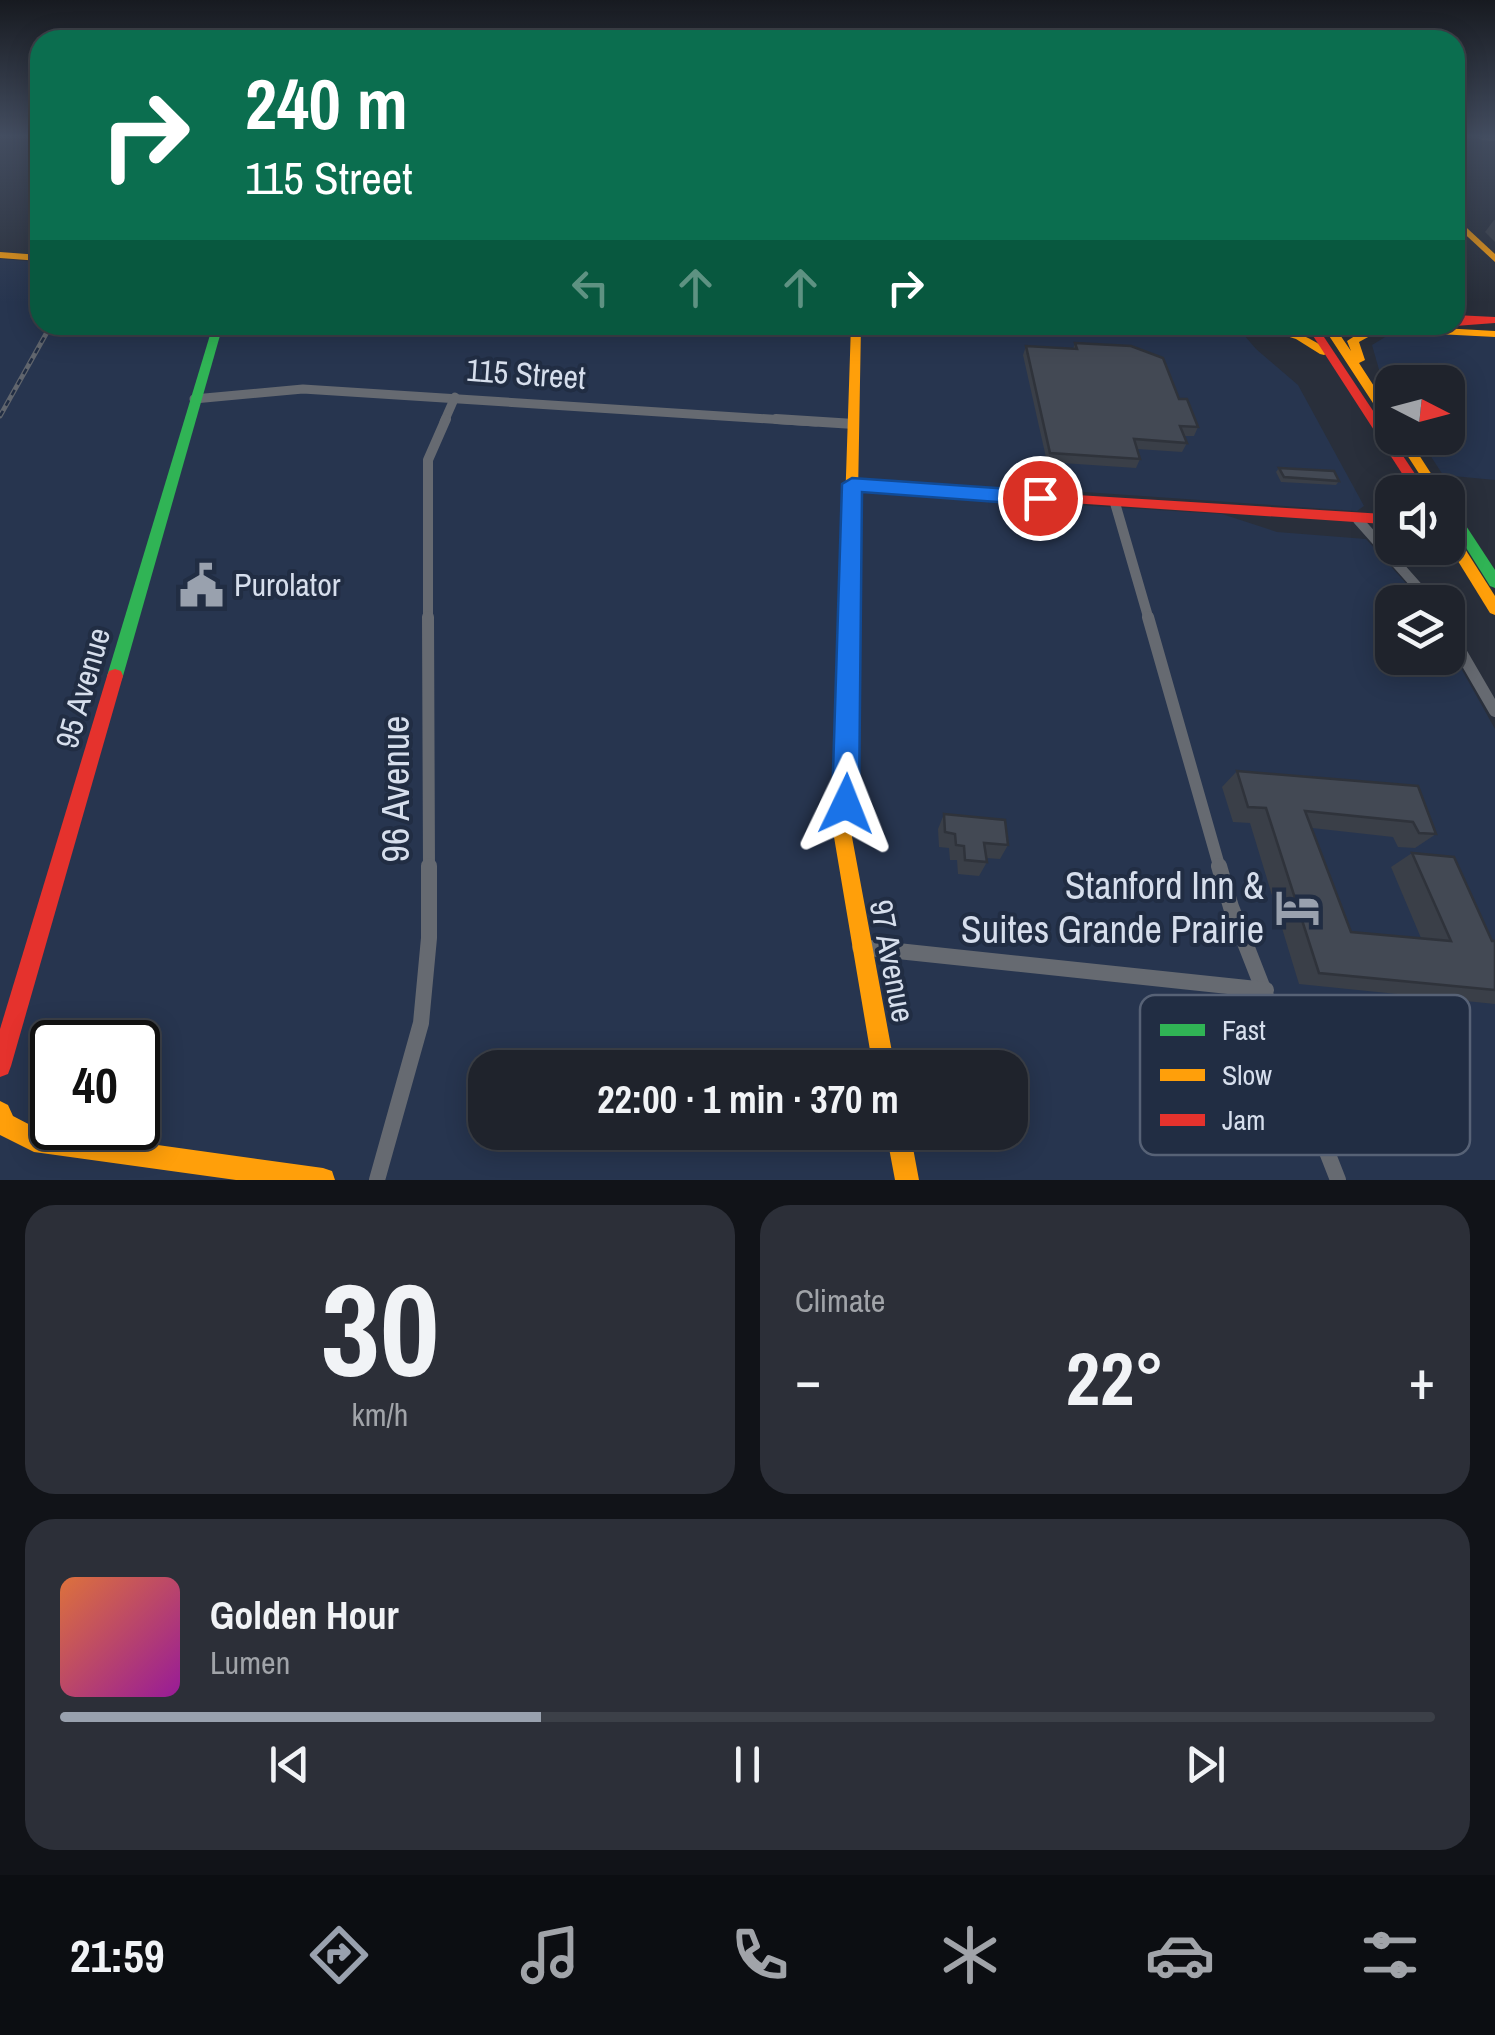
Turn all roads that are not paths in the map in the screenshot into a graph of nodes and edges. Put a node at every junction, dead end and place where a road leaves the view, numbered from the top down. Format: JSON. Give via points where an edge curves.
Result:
{"nodes":[{"id":1,"x":1465,"y":230,"type":"edge"},
{"id":2,"x":0,"y":246,"type":"edge"},
{"id":3,"x":30,"y":248,"type":"edge"},
{"id":4,"x":0,"y":255,"type":"edge"},
{"id":5,"x":30,"y":257,"type":"edge"},
{"id":6,"x":1495,"y":260,"type":"edge"},
{"id":7,"x":1465,"y":321,"type":"edge"},
{"id":8,"x":1494,"y":325,"type":"edge"},
{"id":9,"x":1465,"y":326,"type":"edge"},
{"id":10,"x":215,"y":335,"type":"edge"},
{"id":11,"x":856,"y":335,"type":"edge"},
{"id":12,"x":1293,"y":335,"type":"edge"},
{"id":13,"x":1317,"y":335,"type":"edge"},
{"id":14,"x":1335,"y":335,"type":"edge"},
{"id":15,"x":1364,"y":335,"type":"edge"},
{"id":16,"x":1332,"y":358,"type":"junction"},
{"id":17,"x":1370,"y":388,"type":"junction"},
{"id":18,"x":1375,"y":396,"type":"edge"},
{"id":19,"x":455,"y":397,"type":"junction"},
{"id":20,"x":194,"y":399,"type":"junction"},
{"id":21,"x":854,"y":424,"type":"junction"},
{"id":22,"x":1409,"y":474,"type":"edge"},
{"id":23,"x":852,"y":484,"type":"junction"},
{"id":24,"x":1115,"y":503,"type":"junction"},
{"id":25,"x":1375,"y":519,"type":"edge"},
{"id":26,"x":1358,"y":520,"type":"junction"},
{"id":27,"x":1465,"y":535,"type":"edge"},
{"id":28,"x":1464,"y":565,"type":"edge"},
{"id":29,"x":1495,"y":582,"type":"edge"},
{"id":30,"x":1416,"y":585,"type":"edge"},
{"id":31,"x":1495,"y":609,"type":"edge"},
{"id":32,"x":1465,"y":659,"type":"edge"},
{"id":33,"x":1495,"y":711,"type":"edge"},
{"id":34,"x":860,"y":947,"type":"junction"},
{"id":35,"x":1266,"y":990,"type":"junction"},
{"id":36,"x":1268,"y":995,"type":"edge"},
{"id":37,"x":880,"y":1050,"type":"edge"},
{"id":38,"x":0,"y":1066,"type":"edge"},
{"id":39,"x":5,"y":1120,"type":"edge"},
{"id":40,"x":902,"y":1150,"type":"edge"},
{"id":41,"x":1329,"y":1155,"type":"edge"},
{"id":42,"x":324,"y":1180,"type":"edge"},
{"id":43,"x":377,"y":1180,"type":"edge"},
{"id":44,"x":908,"y":1180,"type":"edge"},
{"id":45,"x":1338,"y":1180,"type":"edge"}],
"edges":[{"from":1,"to":6,"type":"street"},
{"from":2,"to":3,"type":"street"},
{"from":4,"to":5,"type":"street"},
{"from":7,"to":8,"type":"street"},
{"from":8,"to":9,"type":"street"},
{"from":10,"to":20,"type":"street","name":"95 Avenue"},
{"from":11,"to":21,"type":"street","name":"97 Avenue"},
{"from":12,"to":16,"type":"street"},
{"from":13,"to":16,"type":"street"},
{"from":14,"to":17,"type":"street"},
{"from":15,"to":17,"type":"street","via":[[1353,341]]},
{"from":16,"to":22,"type":"street"},
{"from":17,"to":18,"type":"street"},
{"from":19,"to":20,"type":"street","name":"115 Street","via":[[303,389]]},
{"from":19,"to":21,"type":"street","name":"115 Street"},
{"from":19,"to":43,"type":"street","name":"96 Avenue","via":[[428,460],[429,938],[421,1023]]},
{"from":20,"to":38,"type":"street","name":"95 Avenue"},
{"from":21,"to":23,"type":"street","name":"97 Avenue"},
{"from":23,"to":24,"type":"street"},
{"from":23,"to":34,"type":"street","name":"97 Avenue","via":[[843,837]]},
{"from":24,"to":26,"type":"street"},
{"from":24,"to":35,"type":"street","via":[[1231,906]]},
{"from":25,"to":26,"type":"street"},
{"from":26,"to":30,"type":"street"},
{"from":27,"to":29,"type":"street"},
{"from":28,"to":31,"type":"street"},
{"from":32,"to":33,"type":"street"},
{"from":34,"to":35,"type":"street"},
{"from":34,"to":37,"type":"street","name":"97 Avenue"},
{"from":35,"to":36,"type":"street"},
{"from":39,"to":42,"type":"street","via":[[34,1140]]},
{"from":40,"to":44,"type":"street"},
{"from":41,"to":45,"type":"street"}]}
